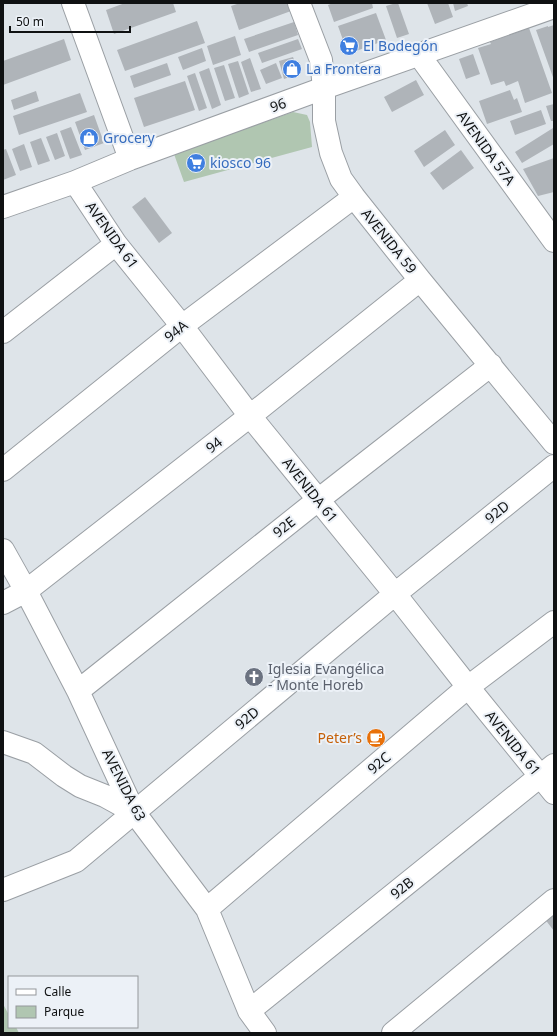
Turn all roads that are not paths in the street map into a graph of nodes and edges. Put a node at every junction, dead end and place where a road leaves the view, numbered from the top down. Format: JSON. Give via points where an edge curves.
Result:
{"nodes":[{"id":1,"x":73,"y":3,"type":"edge"},
{"id":2,"x":307,"y":5,"type":"edge"},
{"id":3,"x":554,"y":7,"type":"edge"},
{"id":4,"x":419,"y":55,"type":"junction"},
{"id":5,"x":324,"y":88,"type":"junction"},
{"id":6,"x":130,"y":159,"type":"junction"},
{"id":7,"x":75,"y":182,"type":"junction"},
{"id":8,"x":354,"y":197,"type":"junction"},
{"id":9,"x":3,"y":207,"type":"edge"},
{"id":10,"x":546,"y":218,"type":"edge"},
{"id":11,"x":554,"y":241,"type":"edge"},
{"id":12,"x":116,"y":244,"type":"junction"},
{"id":13,"x":420,"y":280,"type":"junction"},
{"id":14,"x":182,"y":326,"type":"junction"},
{"id":15,"x":3,"y":332,"type":"edge"},
{"id":16,"x":491,"y":365,"type":"junction"},
{"id":17,"x":250,"y":416,"type":"junction"},
{"id":18,"x":554,"y":443,"type":"edge"},
{"id":19,"x":554,"y":466,"type":"edge"},
{"id":20,"x":3,"y":470,"type":"edge"},
{"id":21,"x":318,"y":500,"type":"junction"},
{"id":22,"x":3,"y":550,"type":"edge"},
{"id":23,"x":26,"y":591,"type":"junction"},
{"id":24,"x":396,"y":594,"type":"junction"},
{"id":25,"x":3,"y":603,"type":"edge"},
{"id":26,"x":554,"y":622,"type":"edge"},
{"id":27,"x":468,"y":687,"type":"junction"},
{"id":28,"x":78,"y":691,"type":"junction"},
{"id":29,"x":3,"y":742,"type":"edge"},
{"id":30,"x":547,"y":770,"type":"edge"},
{"id":31,"x":554,"y":793,"type":"edge"},
{"id":32,"x":134,"y":812,"type":"junction"},
{"id":33,"x":3,"y":890,"type":"edge"},
{"id":34,"x":554,"y":900,"type":"edge"},
{"id":35,"x":207,"y":909,"type":"junction"},
{"id":36,"x":249,"y":1011,"type":"junction"},
{"id":37,"x":265,"y":1033,"type":"edge"},
{"id":38,"x":393,"y":1033,"type":"edge"}],
"edges":[{"from":1,"to":6,"type":"street"},
{"from":2,"to":5,"type":"street","name":"AVENIDA 59","via":[[321,60]]},
{"from":3,"to":4,"type":"street","name":"96"},
{"from":4,"to":5,"type":"street","name":"96"},
{"from":4,"to":10,"type":"street","name":"AVENIDA 57A"},
{"from":5,"to":6,"type":"street","name":"96"},
{"from":5,"to":8,"type":"street","name":"AVENIDA 59","via":[[324,121],[331,153],[341,178]]},
{"from":6,"to":7,"type":"street","name":"96"},
{"from":7,"to":9,"type":"street","name":"96"},
{"from":7,"to":12,"type":"street","name":"AVENIDA 61"},
{"from":8,"to":13,"type":"street","name":"AVENIDA 59"},
{"from":8,"to":14,"type":"street","name":"94A"},
{"from":10,"to":11,"type":"street","name":"AVENIDA 57A"},
{"from":12,"to":14,"type":"street","name":"AVENIDA 61"},
{"from":12,"to":15,"type":"street"},
{"from":13,"to":16,"type":"street","name":"AVENIDA 59"},
{"from":13,"to":17,"type":"street","name":"94"},
{"from":14,"to":17,"type":"street","name":"AVENIDA 61"},
{"from":14,"to":20,"type":"street","name":"94A"},
{"from":16,"to":18,"type":"street","name":"AVENIDA 59"},
{"from":16,"to":21,"type":"street","name":"92E"},
{"from":17,"to":21,"type":"street","name":"AVENIDA 61"},
{"from":17,"to":23,"type":"street","name":"94"},
{"from":19,"to":24,"type":"street","name":"92D"},
{"from":21,"to":24,"type":"street","name":"AVENIDA 61"},
{"from":21,"to":28,"type":"street","name":"92E"},
{"from":22,"to":23,"type":"street","name":"AVENIDA 63"},
{"from":23,"to":25,"type":"street","name":"94"},
{"from":23,"to":28,"type":"street","name":"AVENIDA 63"},
{"from":24,"to":27,"type":"street","name":"AVENIDA 61"},
{"from":24,"to":32,"type":"street","name":"92D"},
{"from":26,"to":27,"type":"street","name":"92C"},
{"from":27,"to":30,"type":"street","name":"AVENIDA 61"},
{"from":27,"to":35,"type":"street","name":"92C"},
{"from":28,"to":32,"type":"street","name":"AVENIDA 63"},
{"from":29,"to":32,"type":"street","via":[[34,753],[80,786]]},
{"from":30,"to":31,"type":"street","name":"AVENIDA 61"},
{"from":30,"to":36,"type":"street","name":"92B"},
{"from":32,"to":33,"type":"street","name":"92D","via":[[76,860]]},
{"from":32,"to":35,"type":"street","name":"AVENIDA 63"},
{"from":34,"to":38,"type":"street"},
{"from":35,"to":36,"type":"street","name":"AVENIDA 63"},
{"from":36,"to":37,"type":"street","name":"AVENIDA 63"}]}
